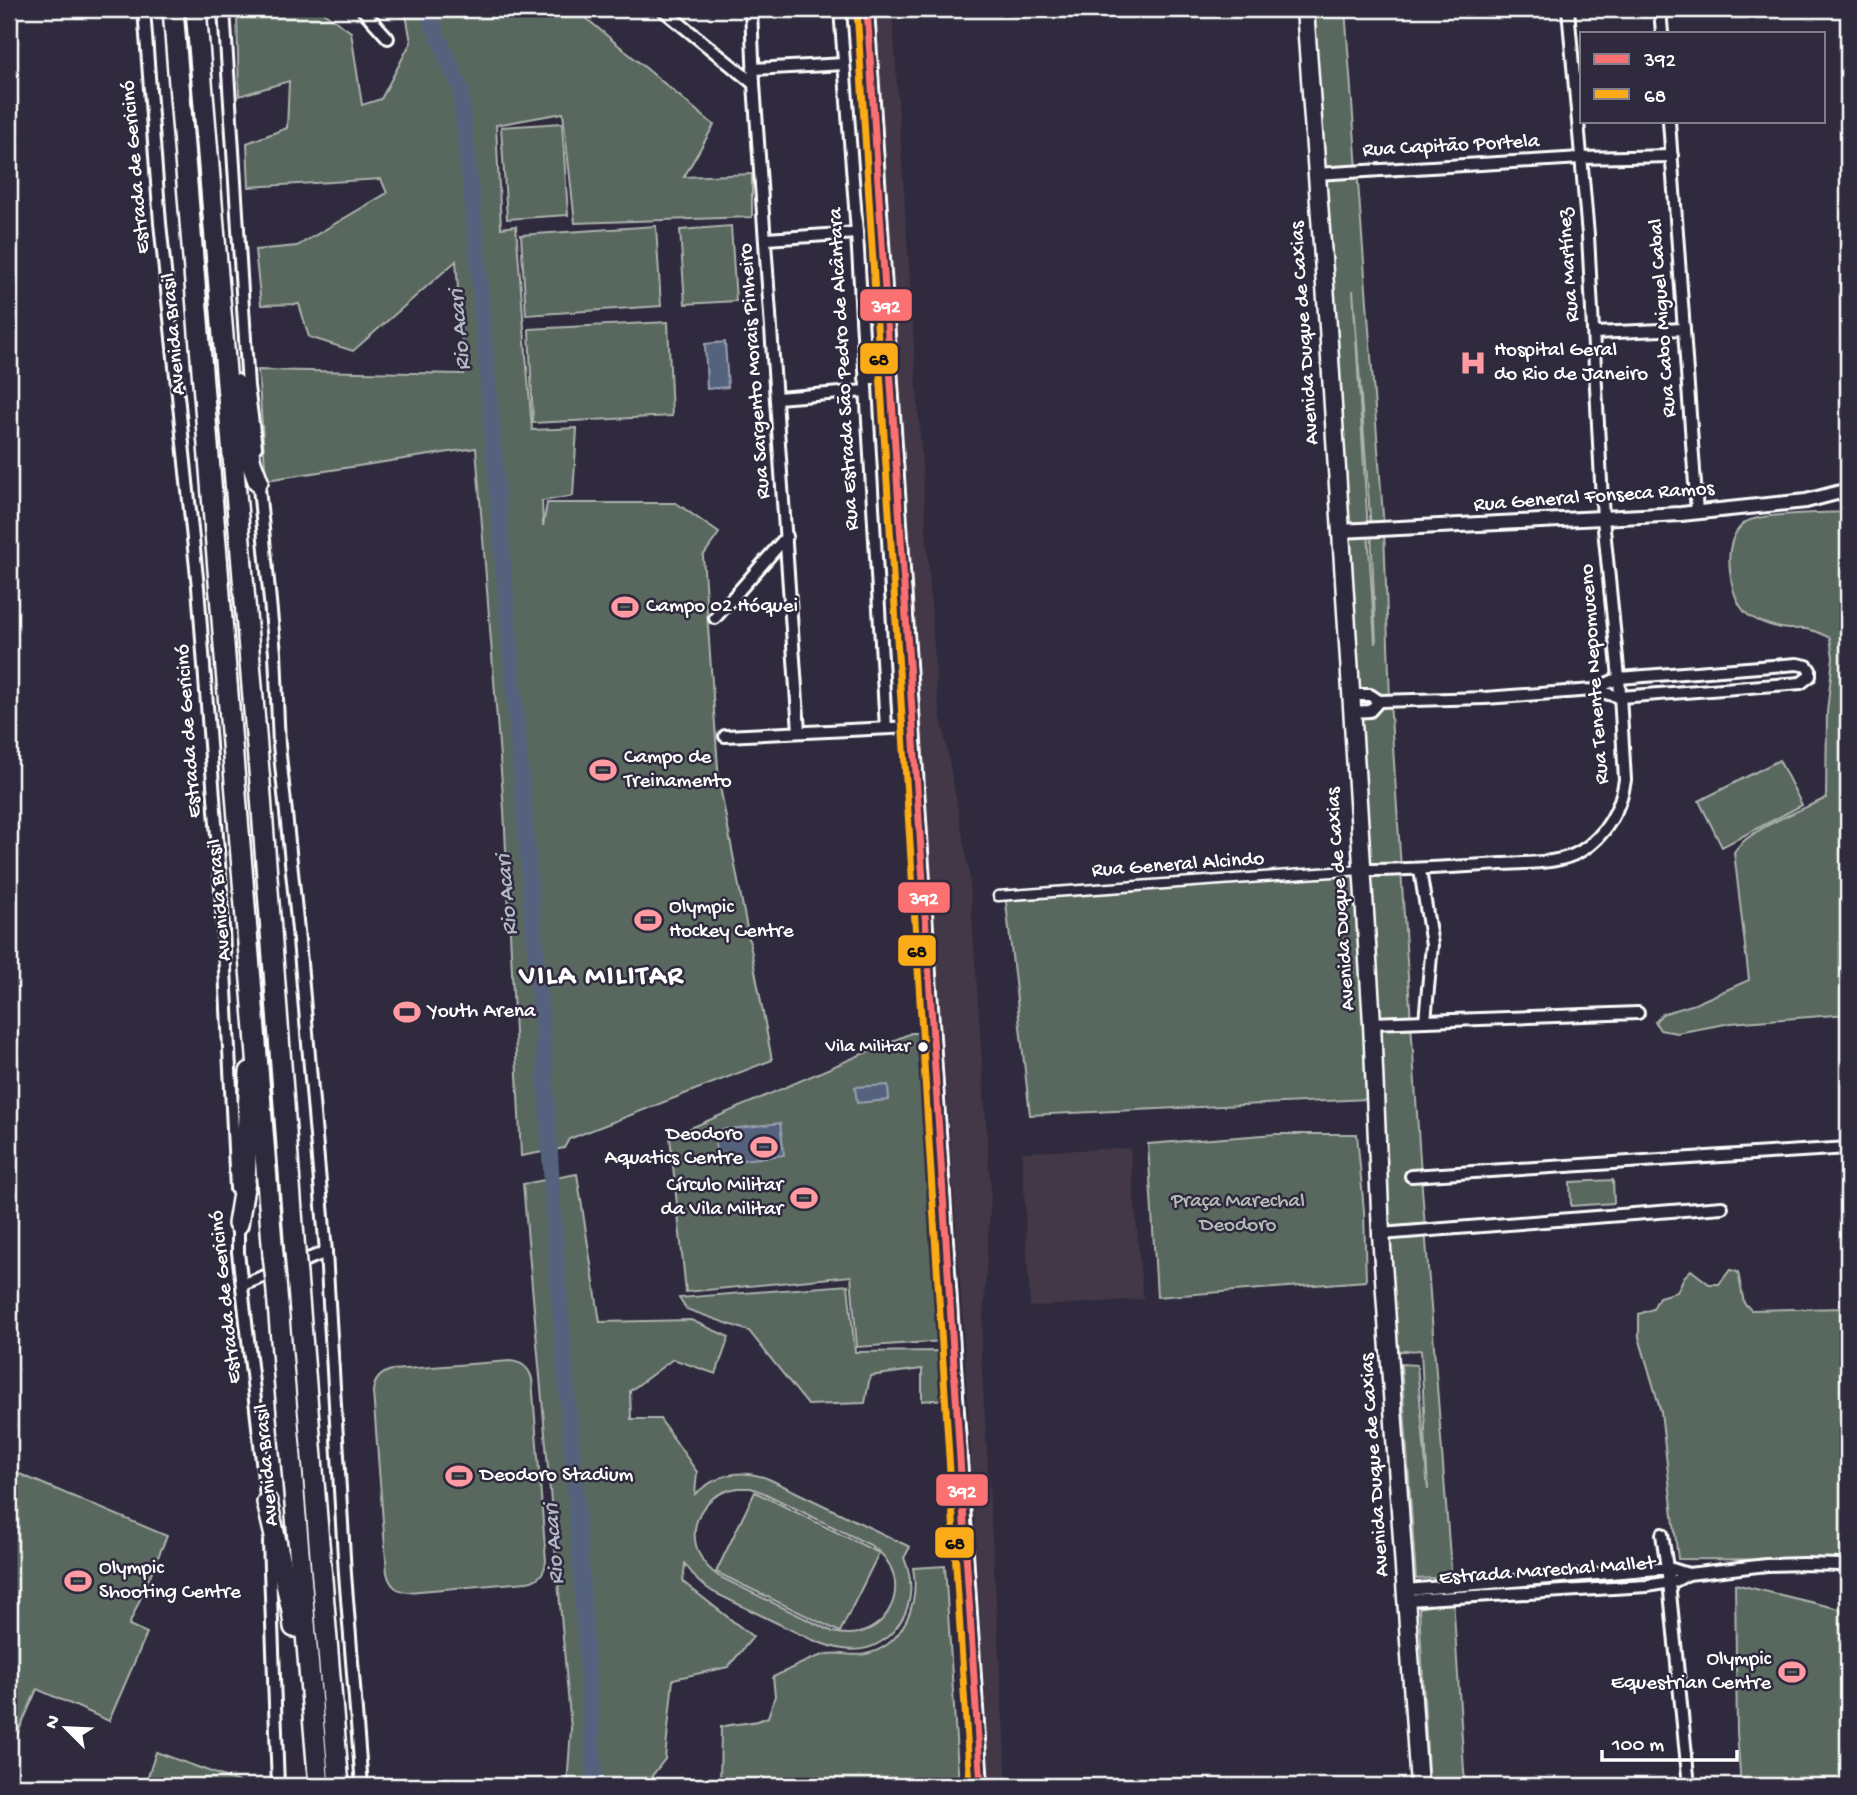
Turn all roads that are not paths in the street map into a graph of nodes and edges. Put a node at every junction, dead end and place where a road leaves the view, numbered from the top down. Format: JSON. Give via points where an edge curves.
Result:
{"nodes":[{"id":1,"x":144,"y":9,"type":"edge"},
{"id":2,"x":173,"y":9,"type":"edge"},
{"id":3,"x":196,"y":9,"type":"edge"},
{"id":4,"x":224,"y":9,"type":"edge"},
{"id":5,"x":362,"y":9,"type":"edge"},
{"id":6,"x":662,"y":9,"type":"edge"},
{"id":7,"x":751,"y":9,"type":"edge"},
{"id":8,"x":840,"y":9,"type":"edge"},
{"id":9,"x":867,"y":9,"type":"edge"},
{"id":10,"x":1305,"y":9,"type":"edge"},
{"id":11,"x":1568,"y":9,"type":"edge"},
{"id":12,"x":1660,"y":9,"type":"edge"},
{"id":13,"x":1662,"y":32,"type":"edge"},
{"id":14,"x":388,"y":38,"type":"dead end"},
{"id":15,"x":844,"y":64,"type":"junction"},
{"id":16,"x":753,"y":69,"type":"junction"},
{"id":17,"x":754,"y":84,"type":"junction"},
{"id":18,"x":1669,"y":122,"type":"edge"},
{"id":19,"x":1672,"y":156,"type":"junction"},
{"id":20,"x":1581,"y":158,"type":"junction"},
{"id":21,"x":1316,"y":174,"type":"junction"},
{"id":22,"x":857,"y":233,"type":"junction"},
{"id":23,"x":766,"y":239,"type":"junction"},
{"id":24,"x":1684,"y":330,"type":"junction"},
{"id":25,"x":1594,"y":333,"type":"junction"},
{"id":26,"x":223,"y":353,"type":"junction"},
{"id":27,"x":891,"y":377,"type":"junction"},
{"id":28,"x":865,"y":378,"type":"junction"},
{"id":29,"x":866,"y":391,"type":"junction"},
{"id":30,"x":777,"y":398,"type":"junction"},
{"id":31,"x":258,"y":481,"type":"junction"},
{"id":32,"x":1848,"y":490,"type":"edge"},
{"id":33,"x":1697,"y":512,"type":"junction"},
{"id":34,"x":1604,"y":520,"type":"junction"},
{"id":35,"x":1340,"y":531,"type":"junction"},
{"id":36,"x":787,"y":536,"type":"junction"},
{"id":37,"x":715,"y":618,"type":"dead end"},
{"id":38,"x":1713,"y":671,"type":"junction"},
{"id":39,"x":1619,"y":678,"type":"junction"},
{"id":40,"x":1593,"y":690,"type":"junction"},
{"id":41,"x":1712,"y":690,"type":"junction"},
{"id":42,"x":1620,"y":698,"type":"junction"},
{"id":43,"x":1379,"y":701,"type":"junction"},
{"id":44,"x":1351,"y":704,"type":"junction"},
{"id":45,"x":912,"y":727,"type":"junction"},
{"id":46,"x":886,"y":728,"type":"junction"},
{"id":47,"x":799,"y":732,"type":"junction"},
{"id":48,"x":725,"y":736,"type":"dead end"},
{"id":49,"x":1361,"y":870,"type":"junction"},
{"id":50,"x":1420,"y":870,"type":"junction"},
{"id":51,"x":998,"y":896,"type":"dead end"},
{"id":52,"x":1638,"y":1013,"type":"dead end"},
{"id":53,"x":1425,"y":1021,"type":"junction"},
{"id":54,"x":254,"y":1023,"type":"junction"},
{"id":55,"x":1372,"y":1023,"type":"junction"},
{"id":56,"x":1848,"y":1148,"type":"edge"},
{"id":57,"x":1411,"y":1176,"type":"dead end"},
{"id":58,"x":1722,"y":1207,"type":"dead end"},
{"id":59,"x":238,"y":1224,"type":"junction"},
{"id":60,"x":1381,"y":1234,"type":"junction"},
{"id":61,"x":326,"y":1252,"type":"junction"},
{"id":62,"x":242,"y":1285,"type":"junction"},
{"id":63,"x":267,"y":1502,"type":"junction"},
{"id":64,"x":1661,"y":1534,"type":"dead end"},
{"id":65,"x":1848,"y":1568,"type":"edge"},
{"id":66,"x":1668,"y":1569,"type":"junction"},
{"id":67,"x":1688,"y":1574,"type":"junction"},
{"id":68,"x":1555,"y":1577,"type":"junction"},
{"id":69,"x":1670,"y":1583,"type":"junction"},
{"id":70,"x":1555,"y":1591,"type":"junction"},
{"id":71,"x":1406,"y":1595,"type":"junction"},
{"id":72,"x":278,"y":1786,"type":"edge"},
{"id":73,"x":312,"y":1786,"type":"edge"},
{"id":74,"x":319,"y":1786,"type":"edge"},
{"id":75,"x":339,"y":1786,"type":"edge"},
{"id":76,"x":362,"y":1786,"type":"edge"},
{"id":77,"x":981,"y":1786,"type":"edge"},
{"id":78,"x":1419,"y":1786,"type":"edge"},
{"id":79,"x":1689,"y":1786,"type":"edge"}],
"edges":[{"from":1,"to":59,"type":"street","name":"Estrada de Gericinó","via":[[160,223],[199,601]]},
{"from":2,"to":54,"type":"highway","name":"Avenida Brasil"},
{"from":3,"to":26,"type":"highway"},
{"from":4,"to":31,"type":"street"},
{"from":5,"to":14,"type":"street"},
{"from":6,"to":17,"type":"street"},
{"from":7,"to":16,"type":"street","name":"Rua Sargento Morais Pinheiro"},
{"from":8,"to":15,"type":"street","name":"Rua Estrada São Pedro de Alcântara"},
{"from":9,"to":27,"type":"street"},
{"from":10,"to":21,"type":"main road","name":"Avenida Duque de Caxias"},
{"from":11,"to":20,"type":"street","name":"Rua Martínez"},
{"from":12,"to":13,"type":"street"},
{"from":15,"to":16,"type":"street"},
{"from":15,"to":22,"type":"street","name":"Rua Estrada São Pedro de Alcântara"},
{"from":16,"to":17,"type":"street","name":"Rua Sargento Morais Pinheiro"},
{"from":17,"to":23,"type":"street","name":"Rua Sargento Morais Pinheiro"},
{"from":18,"to":19,"type":"street","name":"Rua Cabo Miguel Cabal"},
{"from":19,"to":20,"type":"street","name":"Rua Capitão Portela"},
{"from":19,"to":24,"type":"street","name":"Rua Cabo Miguel Cabal"},
{"from":20,"to":21,"type":"street","name":"Rua Capitão Portela"},
{"from":20,"to":25,"type":"street","name":"Rua Martínez"},
{"from":21,"to":35,"type":"main road","name":"Avenida Duque de Caxias"},
{"from":22,"to":23,"type":"street"},
{"from":22,"to":28,"type":"street","name":"Rua Estrada São Pedro de Alcântara"},
{"from":23,"to":30,"type":"street","name":"Rua Sargento Morais Pinheiro"},
{"from":24,"to":25,"type":"street"},
{"from":24,"to":33,"type":"street","name":"Rua Cabo Miguel Cabal"},
{"from":25,"to":34,"type":"street","name":"Rua Martínez"},
{"from":26,"to":31,"type":"highway"},
{"from":26,"to":75,"type":"highway","bridge":true},
{"from":27,"to":28,"type":"street"},
{"from":27,"to":45,"type":"street"},
{"from":28,"to":29,"type":"street","name":"Rua Estrada São Pedro de Alcântara"},
{"from":29,"to":30,"type":"street"},
{"from":29,"to":46,"type":"street","name":"Rua Estrada São Pedro de Alcântara"},
{"from":30,"to":36,"type":"street","name":"Rua Sargento Morais Pinheiro"},
{"from":31,"to":61,"type":"street"},
{"from":32,"to":33,"type":"street","name":"Rua General Fonseca Ramos","via":[[1806,501]]},
{"from":33,"to":34,"type":"street","name":"Rua General Fonseca Ramos"},
{"from":34,"to":35,"type":"street","name":"Rua General Fonseca Ramos"},
{"from":34,"to":39,"type":"street","name":"Rua Tenente Nepomuceno"},
{"from":35,"to":44,"type":"main road","name":"Avenida Duque de Caxias"},
{"from":36,"to":37,"type":"street"},
{"from":36,"to":47,"type":"street","name":"Rua Sargento Morais Pinheiro"},
{"from":38,"to":39,"type":"street"},
{"from":38,"to":41,"type":"street"},
{"from":38,"to":41,"type":"street","via":[[1797,664],[1807,666],[1810,676],[1801,683]]},
{"from":39,"to":40,"type":"street"},
{"from":39,"to":42,"type":"street","name":"Rua Tenente Nepomuceno"},
{"from":40,"to":42,"type":"street"},
{"from":40,"to":43,"type":"street"},
{"from":41,"to":42,"type":"street"},
{"from":42,"to":50,"type":"street","name":"Rua Tenente Nepomuceno","via":[[1625,780],[1618,809],[1580,852],[1555,860]]},
{"from":43,"to":44,"type":"street","via":[[1370,695]]},
{"from":43,"to":44,"type":"street","via":[[1370,710]]},
{"from":44,"to":49,"type":"main road","name":"Avenida Duque de Caxias"},
{"from":45,"to":46,"type":"street"},
{"from":45,"to":77,"type":"street"},
{"from":46,"to":47,"type":"street"},
{"from":47,"to":48,"type":"street"},
{"from":49,"to":50,"type":"street"},
{"from":49,"to":51,"type":"street","name":"Rua General Alcindo"},
{"from":49,"to":55,"type":"main road","name":"Avenida Duque de Caxias"},
{"from":50,"to":53,"type":"street","via":[[1432,945]]},
{"from":52,"to":53,"type":"street"},
{"from":53,"to":55,"type":"street"},
{"from":54,"to":59,"type":"highway","via":[[245,1181]]},
{"from":54,"to":74,"type":"highway","name":"Avenida Brasil","bridge":true},
{"from":55,"to":60,"type":"main road","name":"Avenida Duque de Caxias"},
{"from":56,"to":57,"type":"street"},
{"from":58,"to":60,"type":"street"},
{"from":59,"to":62,"type":"street","name":"Estrada de Gericinó"},
{"from":60,"to":71,"type":"main road","name":"Avenida Duque de Caxias"},
{"from":61,"to":62,"type":"street"},
{"from":61,"to":76,"type":"street"},
{"from":62,"to":63,"type":"street","name":"Estrada de Gericinó"},
{"from":63,"to":72,"type":"street","name":"Estrada de Gericinó"},
{"from":63,"to":73,"type":"highway","via":[[292,1610]]},
{"from":64,"to":66,"type":"street"},
{"from":65,"to":67,"type":"street","name":"Estrada Marechal Mallet","via":[[1779,1565]]},
{"from":66,"to":67,"type":"street","name":"Estrada Marechal Mallet"},
{"from":66,"to":68,"type":"street","name":"Estrada Marechal Mallet"},
{"from":66,"to":69,"type":"street"},
{"from":67,"to":69,"type":"street","name":"Estrada Marechal Mallet"},
{"from":68,"to":70,"type":"street"},
{"from":68,"to":71,"type":"street","name":"Estrada Marechal Mallet"},
{"from":69,"to":70,"type":"street","name":"Estrada Marechal Mallet"},
{"from":69,"to":79,"type":"street"},
{"from":70,"to":71,"type":"street","name":"Estrada Marechal Mallet"},
{"from":71,"to":78,"type":"main road","name":"Avenida Duque de Caxias"}]}
